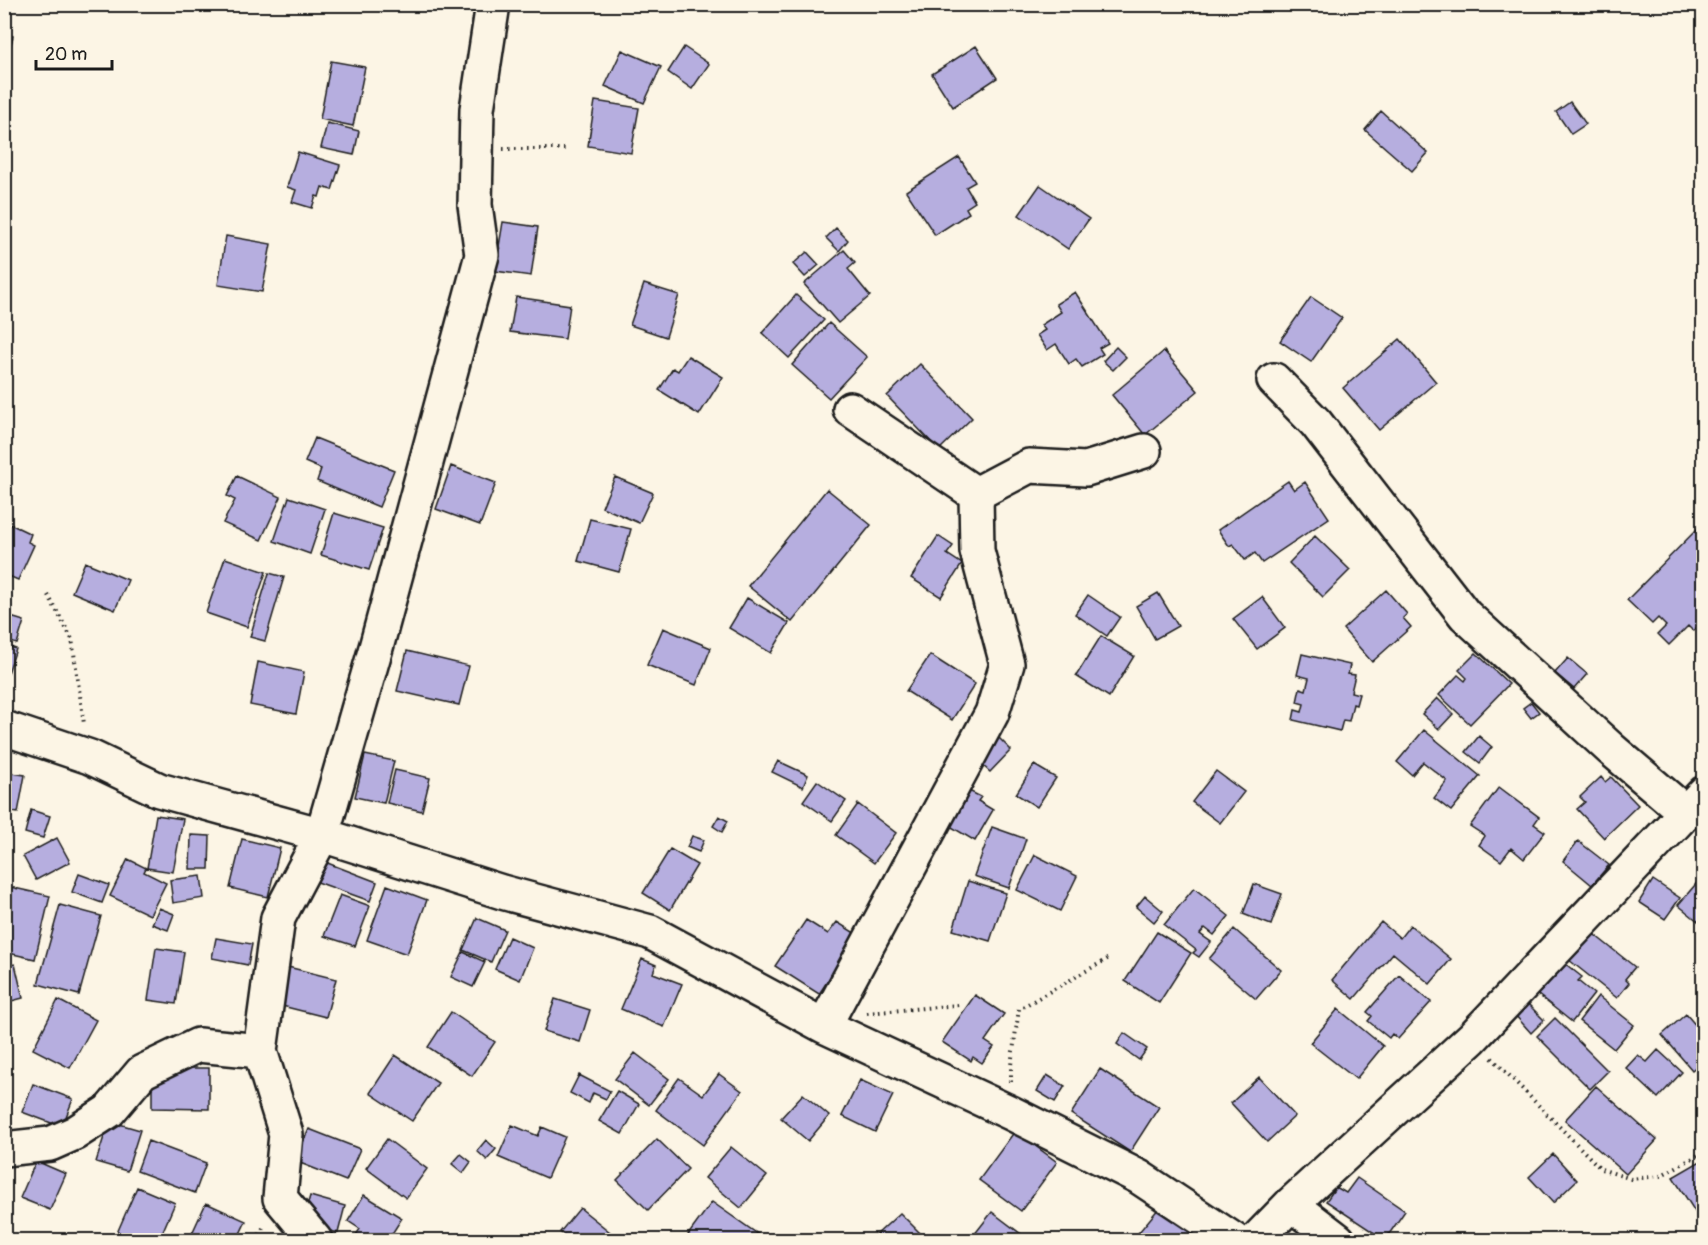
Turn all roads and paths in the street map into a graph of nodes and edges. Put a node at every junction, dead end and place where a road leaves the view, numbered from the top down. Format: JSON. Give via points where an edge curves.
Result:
{"nodes":[{"id":1,"x":493,"y":4,"type":"edge"},
{"id":2,"x":568,"y":149,"type":"dead end"},
{"id":3,"x":477,"y":159,"type":"junction"},
{"id":4,"x":1274,"y":380,"type":"dead end"},
{"id":5,"x":850,"y":409,"type":"dead end"},
{"id":6,"x":1144,"y":451,"type":"dead end"},
{"id":7,"x":976,"y":494,"type":"junction"},
{"id":8,"x":48,"y":595,"type":"dead end"},
{"id":9,"x":4,"y":728,"type":"edge"},
{"id":10,"x":90,"y":757,"type":"junction"},
{"id":11,"x":1694,"y":802,"type":"edge"},
{"id":12,"x":322,"y":835,"type":"junction"},
{"id":13,"x":1109,"y":958,"type":"dead end"},
{"id":14,"x":959,"y":1005,"type":"dead end"},
{"id":15,"x":824,"y":1026,"type":"junction"},
{"id":16,"x":1472,"y":1038,"type":"junction"},
{"id":17,"x":260,"y":1052,"type":"junction"},
{"id":18,"x":1011,"y":1113,"type":"junction"},
{"id":19,"x":4,"y":1149,"type":"edge"},
{"id":20,"x":1704,"y":1152,"type":"edge"},
{"id":21,"x":1291,"y":1204,"type":"junction"},
{"id":22,"x":315,"y":1240,"type":"edge"},
{"id":23,"x":1234,"y":1240,"type":"edge"},
{"id":24,"x":1256,"y":1240,"type":"edge"},
{"id":25,"x":1338,"y":1240,"type":"edge"}],
"edges":[{"from":1,"to":3,"type":"street","via":[[477,109]]},
{"from":2,"to":3,"type":"path","via":[[504,148]]},
{"from":3,"to":12,"type":"street","via":[[475,205],[482,255]]},
{"from":4,"to":11,"type":"street","via":[[1316,423],[1465,615],[1611,749]]},
{"from":5,"to":7,"type":"street"},
{"from":6,"to":7,"type":"street","via":[[1086,469],[1029,466]]},
{"from":7,"to":15,"type":"street","via":[[977,551],[1007,664],[992,713]]},
{"from":8,"to":10,"type":"path","via":[[72,639]]},
{"from":9,"to":10,"type":"street"},
{"from":10,"to":12,"type":"street","via":[[159,790]]},
{"from":11,"to":16,"type":"street"},
{"from":12,"to":15,"type":"street","via":[[502,892],[650,932]]},
{"from":12,"to":17,"type":"street","via":[[278,918]]},
{"from":13,"to":18,"type":"path","via":[[1019,1009],[1011,1065]]},
{"from":14,"to":15,"type":"path","via":[[864,1013]]},
{"from":15,"to":18,"type":"street"},
{"from":16,"to":20,"type":"path","via":[[1601,1169],[1631,1179],[1660,1176]]},
{"from":16,"to":21,"type":"street"},
{"from":17,"to":19,"type":"street","via":[[198,1045],[142,1071],[109,1111],[75,1133],[50,1144]]},
{"from":17,"to":22,"type":"street","via":[[286,1134],[280,1198]]},
{"from":18,"to":23,"type":"street","via":[[1139,1177]]},
{"from":21,"to":24,"type":"street"},
{"from":21,"to":25,"type":"street"}]}
